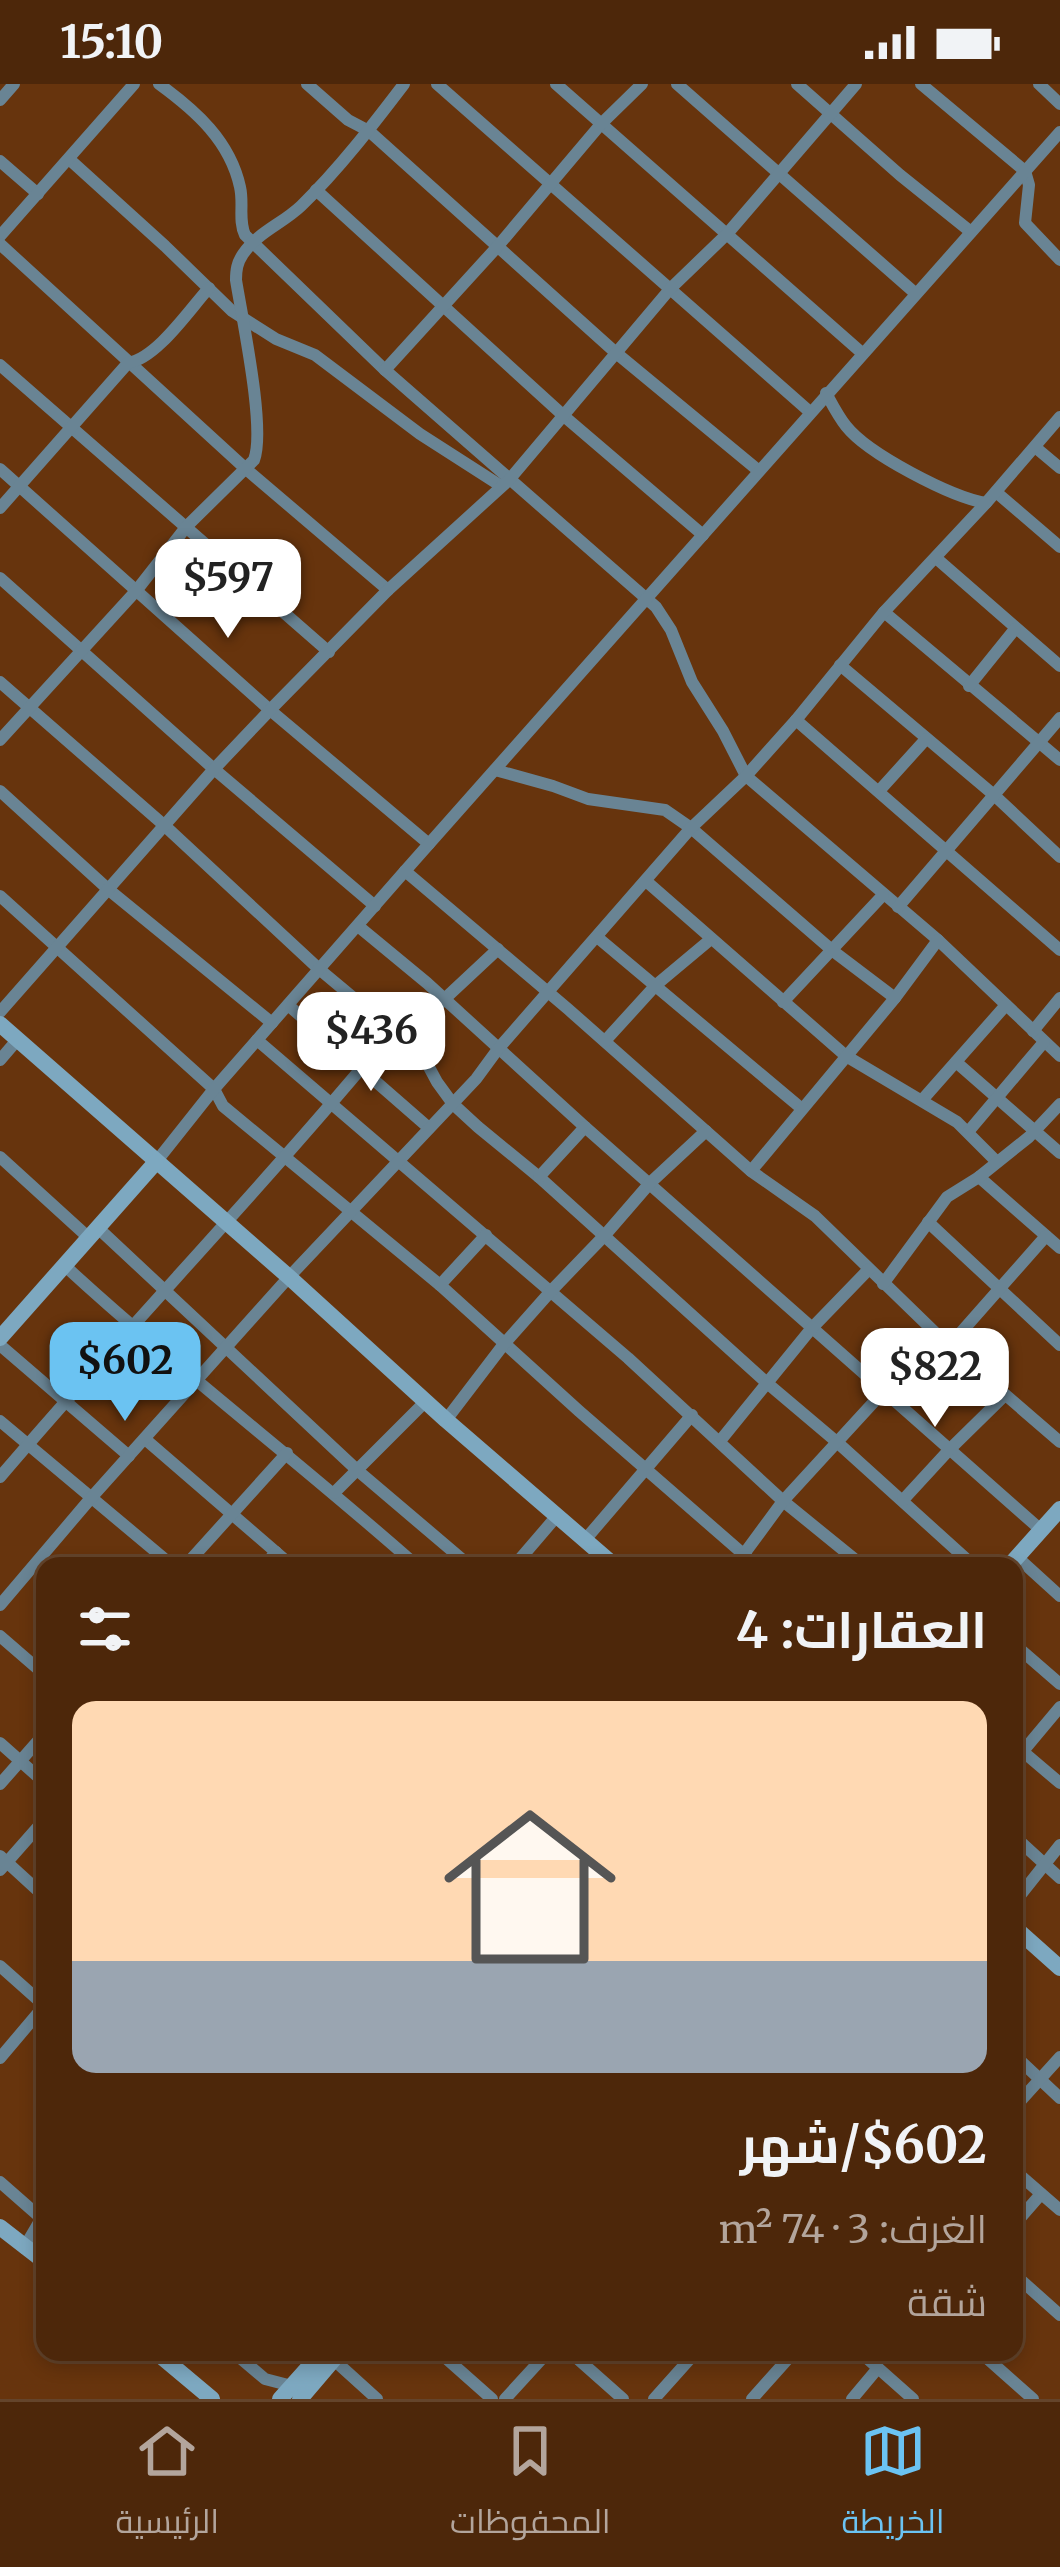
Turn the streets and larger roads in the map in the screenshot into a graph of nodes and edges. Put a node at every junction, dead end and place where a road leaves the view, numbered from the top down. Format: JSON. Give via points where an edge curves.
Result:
{"nodes":[{"id":1,"x":14,"y":84,"type":"edge"},
{"id":2,"x":134,"y":84,"type":"edge"},
{"id":3,"x":159,"y":84,"type":"edge"},
{"id":4,"x":307,"y":84,"type":"edge"},
{"id":5,"x":404,"y":84,"type":"edge"},
{"id":6,"x":437,"y":84,"type":"edge"},
{"id":7,"x":556,"y":84,"type":"edge"},
{"id":8,"x":642,"y":84,"type":"edge"},
{"id":9,"x":677,"y":84,"type":"edge"},
{"id":10,"x":797,"y":84,"type":"edge"},
{"id":11,"x":856,"y":84,"type":"edge"},
{"id":12,"x":922,"y":84,"type":"edge"},
{"id":13,"x":1039,"y":84,"type":"edge"},
{"id":14,"x":0,"y":100,"type":"edge"},
{"id":15,"x":1060,"y":104,"type":"edge"},
{"id":16,"x":830,"y":113,"type":"junction"},
{"id":17,"x":601,"y":124,"type":"junction"},
{"id":18,"x":369,"y":131,"type":"junction"},
{"id":19,"x":1060,"y":132,"type":"edge"},
{"id":20,"x":69,"y":159,"type":"junction"},
{"id":21,"x":0,"y":161,"type":"edge"},
{"id":22,"x":1025,"y":171,"type":"junction"},
{"id":23,"x":778,"y":174,"type":"junction"},
{"id":24,"x":550,"y":185,"type":"junction"},
{"id":25,"x":316,"y":190,"type":"junction"},
{"id":26,"x":38,"y":194,"type":"junction"},
{"id":27,"x":971,"y":232,"type":"junction"},
{"id":28,"x":727,"y":234,"type":"junction"},
{"id":29,"x":0,"y":240,"type":"edge"},
{"id":30,"x":254,"y":242,"type":"junction"},
{"id":31,"x":498,"y":246,"type":"junction"},
{"id":32,"x":1060,"y":260,"type":"edge"},
{"id":33,"x":209,"y":288,"type":"junction"},
{"id":34,"x":670,"y":289,"type":"junction"},
{"id":35,"x":915,"y":292,"type":"junction"},
{"id":36,"x":442,"y":305,"type":"junction"},
{"id":37,"x":242,"y":318,"type":"junction"},
{"id":38,"x":615,"y":352,"type":"junction"},
{"id":39,"x":862,"y":353,"type":"junction"},
{"id":40,"x":128,"y":363,"type":"junction"},
{"id":41,"x":0,"y":365,"type":"edge"},
{"id":42,"x":386,"y":370,"type":"junction"},
{"id":43,"x":826,"y":393,"type":"junction"},
{"id":44,"x":810,"y":412,"type":"junction"},
{"id":45,"x":565,"y":417,"type":"junction"},
{"id":46,"x":1060,"y":417,"type":"edge"},
{"id":47,"x":73,"y":427,"type":"junction"},
{"id":48,"x":1035,"y":447,"type":"junction"},
{"id":49,"x":1060,"y":468,"type":"edge"},
{"id":50,"x":0,"y":469,"type":"edge"},
{"id":51,"x":245,"y":469,"type":"junction"},
{"id":52,"x":759,"y":471,"type":"junction"},
{"id":53,"x":505,"y":483,"type":"junction"},
{"id":54,"x":20,"y":486,"type":"junction"},
{"id":55,"x":991,"y":498,"type":"junction"},
{"id":56,"x":0,"y":508,"type":"edge"},
{"id":57,"x":188,"y":526,"type":"junction"},
{"id":58,"x":703,"y":535,"type":"junction"},
{"id":59,"x":1060,"y":548,"type":"edge"},
{"id":60,"x":936,"y":557,"type":"junction"},
{"id":61,"x":0,"y":578,"type":"edge"},
{"id":62,"x":388,"y":590,"type":"junction"},
{"id":63,"x":136,"y":591,"type":"junction"},
{"id":64,"x":646,"y":600,"type":"junction"},
{"id":65,"x":884,"y":612,"type":"junction"},
{"id":66,"x":1015,"y":629,"type":"junction"},
{"id":67,"x":81,"y":652,"type":"junction"},
{"id":68,"x":329,"y":652,"type":"junction"},
{"id":69,"x":840,"y":665,"type":"junction"},
{"id":70,"x":1060,"y":666,"type":"edge"},
{"id":71,"x":0,"y":682,"type":"edge"},
{"id":72,"x":969,"y":686,"type":"junction"},
{"id":73,"x":30,"y":707,"type":"junction"},
{"id":74,"x":270,"y":710,"type":"junction"},
{"id":75,"x":1060,"y":718,"type":"edge"},
{"id":76,"x":796,"y":720,"type":"junction"},
{"id":77,"x":926,"y":739,"type":"junction"},
{"id":78,"x":0,"y":740,"type":"edge"},
{"id":79,"x":1040,"y":742,"type":"junction"},
{"id":80,"x":1060,"y":760,"type":"edge"},
{"id":81,"x":214,"y":770,"type":"junction"},
{"id":82,"x":496,"y":770,"type":"junction"},
{"id":83,"x":746,"y":776,"type":"junction"},
{"id":84,"x":879,"y":790,"type":"junction"},
{"id":85,"x":0,"y":791,"type":"edge"},
{"id":86,"x":994,"y":795,"type":"junction"},
{"id":87,"x":165,"y":826,"type":"junction"},
{"id":88,"x":691,"y":828,"type":"junction"},
{"id":89,"x":429,"y":844,"type":"junction"},
{"id":90,"x":947,"y":850,"type":"junction"},
{"id":91,"x":1060,"y":857,"type":"edge"},
{"id":92,"x":405,"y":871,"type":"junction"},
{"id":93,"x":646,"y":881,"type":"junction"},
{"id":94,"x":109,"y":890,"type":"junction"},
{"id":95,"x":883,"y":895,"type":"junction"},
{"id":96,"x":0,"y":896,"type":"edge"},
{"id":97,"x":375,"y":906,"type":"junction"},
{"id":98,"x":898,"y":907,"type":"junction"},
{"id":99,"x":358,"y":926,"type":"junction"},
{"id":100,"x":597,"y":937,"type":"junction"},
{"id":101,"x":711,"y":940,"type":"junction"},
{"id":102,"x":938,"y":940,"type":"junction"},
{"id":103,"x":57,"y":946,"type":"junction"},
{"id":104,"x":498,"y":949,"type":"junction"},
{"id":105,"x":1060,"y":950,"type":"edge"},
{"id":106,"x":833,"y":951,"type":"junction"},
{"id":107,"x":319,"y":969,"type":"junction"},
{"id":108,"x":656,"y":985,"type":"junction"},
{"id":109,"x":549,"y":992,"type":"junction"},
{"id":110,"x":895,"y":998,"type":"junction"},
{"id":111,"x":1060,"y":998,"type":"edge"},
{"id":112,"x":444,"y":1000,"type":"junction"},
{"id":113,"x":783,"y":1002,"type":"junction"},
{"id":114,"x":288,"y":1005,"type":"junction"},
{"id":115,"x":1006,"y":1005,"type":"junction"},
{"id":116,"x":0,"y":1012,"type":"edge"},
{"id":117,"x":272,"y":1023,"type":"junction"},
{"id":118,"x":0,"y":1024,"type":"edge"},
{"id":119,"x":1033,"y":1031,"type":"junction"},
{"id":120,"x":395,"y":1033,"type":"junction"},
{"id":121,"x":18,"y":1039,"type":"junction"},
{"id":122,"x":257,"y":1040,"type":"junction"},
{"id":123,"x":605,"y":1041,"type":"junction"},
{"id":124,"x":1045,"y":1042,"type":"junction"},
{"id":125,"x":498,"y":1049,"type":"junction"},
{"id":126,"x":846,"y":1056,"type":"junction"},
{"id":127,"x":1060,"y":1056,"type":"edge"},
{"id":128,"x":0,"y":1060,"type":"edge"},
{"id":129,"x":956,"y":1062,"type":"junction"},
{"id":130,"x":360,"y":1070,"type":"junction"},
{"id":131,"x":214,"y":1088,"type":"junction"},
{"id":132,"x":996,"y":1098,"type":"junction"},
{"id":133,"x":923,"y":1100,"type":"junction"},
{"id":134,"x":453,"y":1104,"type":"junction"},
{"id":135,"x":1060,"y":1104,"type":"edge"},
{"id":136,"x":330,"y":1106,"type":"junction"},
{"id":137,"x":802,"y":1108,"type":"junction"},
{"id":138,"x":585,"y":1127,"type":"junction"},
{"id":139,"x":429,"y":1128,"type":"junction"},
{"id":140,"x":706,"y":1131,"type":"junction"},
{"id":141,"x":1035,"y":1131,"type":"junction"},
{"id":142,"x":968,"y":1132,"type":"junction"},
{"id":143,"x":1060,"y":1153,"type":"edge"},
{"id":144,"x":284,"y":1156,"type":"junction"},
{"id":145,"x":398,"y":1159,"type":"junction"},
{"id":146,"x":157,"y":1162,"type":"junction"},
{"id":147,"x":998,"y":1162,"type":"junction"},
{"id":148,"x":3,"y":1165,"type":"edge"},
{"id":149,"x":751,"y":1172,"type":"junction"},
{"id":150,"x":539,"y":1177,"type":"junction"},
{"id":151,"x":979,"y":1177,"type":"junction"},
{"id":152,"x":650,"y":1183,"type":"junction"},
{"id":153,"x":352,"y":1210,"type":"junction"},
{"id":154,"x":225,"y":1222,"type":"junction"},
{"id":155,"x":928,"y":1222,"type":"junction"},
{"id":156,"x":94,"y":1233,"type":"junction"},
{"id":157,"x":486,"y":1235,"type":"junction"},
{"id":158,"x":605,"y":1235,"type":"junction"},
{"id":159,"x":1046,"y":1236,"type":"junction"},
{"id":160,"x":1060,"y":1248,"type":"edge"},
{"id":161,"x":64,"y":1265,"type":"junction"},
{"id":162,"x":869,"y":1270,"type":"junction"},
{"id":163,"x":289,"y":1277,"type":"junction"},
{"id":164,"x":883,"y":1284,"type":"junction"},
{"id":165,"x":440,"y":1285,"type":"junction"},
{"id":166,"x":164,"y":1288,"type":"junction"},
{"id":167,"x":998,"y":1288,"type":"junction"},
{"id":168,"x":550,"y":1291,"type":"junction"},
{"id":169,"x":130,"y":1326,"type":"junction"},
{"id":170,"x":812,"y":1329,"type":"junction"},
{"id":171,"x":0,"y":1342,"type":"edge"},
{"id":172,"x":504,"y":1344,"type":"junction"},
{"id":173,"x":1060,"y":1345,"type":"edge"},
{"id":174,"x":949,"y":1346,"type":"junction"},
{"id":175,"x":227,"y":1349,"type":"junction"},
{"id":176,"x":199,"y":1381,"type":"junction"},
{"id":177,"x":766,"y":1383,"type":"junction"},
{"id":178,"x":883,"y":1392,"type":"junction"},
{"id":179,"x":1004,"y":1396,"type":"junction"},
{"id":180,"x":426,"y":1401,"type":"junction"},
{"id":181,"x":66,"y":1402,"type":"junction"},
{"id":182,"x":692,"y":1415,"type":"junction"},
{"id":183,"x":446,"y":1420,"type":"junction"},
{"id":184,"x":0,"y":1421,"type":"edge"},
{"id":185,"x":145,"y":1438,"type":"junction"},
{"id":186,"x":720,"y":1441,"type":"junction"},
{"id":187,"x":1060,"y":1442,"type":"edge"},
{"id":188,"x":838,"y":1443,"type":"junction"},
{"id":189,"x":27,"y":1444,"type":"junction"},
{"id":190,"x":949,"y":1450,"type":"junction"},
{"id":191,"x":287,"y":1453,"type":"junction"},
{"id":192,"x":130,"y":1456,"type":"junction"},
{"id":193,"x":644,"y":1469,"type":"junction"},
{"id":194,"x":357,"y":1470,"type":"junction"},
{"id":195,"x":0,"y":1477,"type":"edge"},
{"id":196,"x":334,"y":1493,"type":"junction"},
{"id":197,"x":91,"y":1498,"type":"junction"},
{"id":198,"x":903,"y":1500,"type":"junction"},
{"id":199,"x":783,"y":1501,"type":"junction"},
{"id":200,"x":233,"y":1514,"type":"junction"},
{"id":201,"x":556,"y":1517,"type":"junction"},
{"id":202,"x":1053,"y":1521,"type":"edge"},
{"id":203,"x":584,"y":1541,"type":"junction"},
{"id":204,"x":276,"y":1552,"type":"junction"},
{"id":205,"x":744,"y":1554,"type":"junction"},
{"id":206,"x":50,"y":1557,"type":"edge"},
{"id":207,"x":161,"y":1557,"type":"edge"},
{"id":208,"x":193,"y":1557,"type":"edge"},
{"id":209,"x":272,"y":1557,"type":"edge"},
{"id":210,"x":282,"y":1557,"type":"edge"},
{"id":211,"x":406,"y":1557,"type":"edge"},
{"id":212,"x":459,"y":1557,"type":"edge"},
{"id":213,"x":522,"y":1557,"type":"edge"},
{"id":214,"x":604,"y":1557,"type":"edge"},
{"id":215,"x":741,"y":1557,"type":"edge"},
{"id":216,"x":747,"y":1557,"type":"edge"},
{"id":217,"x":852,"y":1557,"type":"edge"},
{"id":218,"x":964,"y":1557,"type":"edge"},
{"id":219,"x":1018,"y":1557,"type":"edge"},
{"id":220,"x":1023,"y":1569,"type":"edge"},
{"id":221,"x":36,"y":1572,"type":"edge"},
{"id":222,"x":1060,"y":1595,"type":"edge"},
{"id":223,"x":0,"y":1605,"type":"edge"},
{"id":224,"x":0,"y":1636,"type":"edge"},
{"id":225,"x":1023,"y":1652,"type":"edge"},
{"id":226,"x":36,"y":1667,"type":"edge"},
{"id":227,"x":1060,"y":1684,"type":"edge"},
{"id":228,"x":1060,"y":1707,"type":"edge"},
{"id":229,"x":0,"y":1743,"type":"edge"},
{"id":230,"x":36,"y":1743,"type":"edge"},
{"id":231,"x":1023,"y":1746,"type":"edge"},
{"id":232,"x":1023,"y":1756,"type":"edge"},
{"id":233,"x":20,"y":1760,"type":"junction"},
{"id":234,"x":36,"y":1775,"type":"edge"},
{"id":235,"x":1060,"y":1783,"type":"edge"},
{"id":236,"x":0,"y":1784,"type":"edge"},
{"id":237,"x":36,"y":1828,"type":"edge"},
{"id":238,"x":1023,"y":1844,"type":"edge"},
{"id":239,"x":1060,"y":1845,"type":"edge"},
{"id":240,"x":2,"y":1862,"type":"edge"},
{"id":241,"x":1044,"y":1864,"type":"junction"},
{"id":242,"x":1060,"y":1878,"type":"edge"},
{"id":243,"x":36,"y":1890,"type":"edge"},
{"id":244,"x":1023,"y":1891,"type":"edge"},
{"id":245,"x":1023,"y":1935,"type":"edge"},
{"id":246,"x":0,"y":1966,"type":"edge"},
{"id":247,"x":1060,"y":1968,"type":"edge"},
{"id":248,"x":36,"y":1998,"type":"edge"},
{"id":249,"x":36,"y":2016,"type":"edge"},
{"id":250,"x":1060,"y":2057,"type":"edge"},
{"id":251,"x":0,"y":2058,"type":"edge"},
{"id":252,"x":1023,"y":2064,"type":"edge"},
{"id":253,"x":1040,"y":2080,"type":"junction"},
{"id":254,"x":1023,"y":2096,"type":"edge"},
{"id":255,"x":1060,"y":2098,"type":"edge"},
{"id":256,"x":1023,"y":2178,"type":"edge"},
{"id":257,"x":0,"y":2182,"type":"edge"},
{"id":258,"x":1041,"y":2194,"type":"junction"},
{"id":259,"x":36,"y":2210,"type":"edge"},
{"id":260,"x":1060,"y":2210,"type":"edge"},
{"id":261,"x":1023,"y":2214,"type":"edge"},
{"id":262,"x":0,"y":2227,"type":"edge"},
{"id":263,"x":36,"y":2228,"type":"edge"},
{"id":264,"x":24,"y":2248,"type":"junction"},
{"id":265,"x":36,"y":2256,"type":"edge"},
{"id":266,"x":1023,"y":2282,"type":"edge"},
{"id":267,"x":1060,"y":2315,"type":"edge"},
{"id":268,"x":167,"y":2361,"type":"edge"},
{"id":269,"x":243,"y":2361,"type":"edge"},
{"id":270,"x":326,"y":2361,"type":"edge"},
{"id":271,"x":338,"y":2361,"type":"edge"},
{"id":272,"x":449,"y":2361,"type":"edge"},
{"id":273,"x":540,"y":2361,"type":"edge"},
{"id":274,"x":580,"y":2361,"type":"edge"},
{"id":275,"x":685,"y":2361,"type":"edge"},
{"id":276,"x":786,"y":2361,"type":"edge"},
{"id":277,"x":870,"y":2361,"type":"edge"},
{"id":278,"x":990,"y":2361,"type":"edge"},
{"id":279,"x":878,"y":2368,"type":"junction"},
{"id":280,"x":1019,"y":2387,"type":"junction"},
{"id":281,"x":290,"y":2395,"type":"edge"},
{"id":282,"x":212,"y":2399,"type":"edge"},
{"id":283,"x":377,"y":2399,"type":"edge"},
{"id":284,"x":492,"y":2399,"type":"edge"},
{"id":285,"x":505,"y":2399,"type":"edge"},
{"id":286,"x":623,"y":2399,"type":"edge"},
{"id":287,"x":654,"y":2399,"type":"edge"},
{"id":288,"x":752,"y":2399,"type":"edge"},
{"id":289,"x":852,"y":2399,"type":"edge"},
{"id":290,"x":913,"y":2399,"type":"edge"},
{"id":291,"x":1009,"y":2399,"type":"edge"},
{"id":292,"x":1033,"y":2399,"type":"edge"}],
"edges":[{"from":1,"to":14,"type":"street"},
{"from":2,"to":20,"type":"street"},
{"from":3,"to":30,"type":"street","via":[[227,149],[240,186],[242,230]]},
{"from":4,"to":18,"type":"street"},
{"from":5,"to":18,"type":"street"},
{"from":6,"to":24,"type":"street"},
{"from":7,"to":17,"type":"street"},
{"from":8,"to":17,"type":"street"},
{"from":9,"to":23,"type":"street"},
{"from":10,"to":16,"type":"street"},
{"from":11,"to":16,"type":"street"},
{"from":12,"to":22,"type":"street"},
{"from":13,"to":15,"type":"street"},
{"from":16,"to":23,"type":"street"},
{"from":16,"to":27,"type":"street"},
{"from":17,"to":24,"type":"street"},
{"from":17,"to":28,"type":"street"},
{"from":18,"to":25,"type":"street"},
{"from":18,"to":31,"type":"street"},
{"from":19,"to":22,"type":"street"},
{"from":20,"to":26,"type":"street"},
{"from":20,"to":33,"type":"street"},
{"from":21,"to":26,"type":"street"},
{"from":22,"to":27,"type":"street"},
{"from":22,"to":32,"type":"street","via":[[1025,223]]},
{"from":23,"to":28,"type":"street"},
{"from":23,"to":35,"type":"street"},
{"from":24,"to":31,"type":"street"},
{"from":24,"to":34,"type":"street"},
{"from":25,"to":30,"type":"street"},
{"from":25,"to":36,"type":"street"},
{"from":26,"to":29,"type":"street"},
{"from":27,"to":35,"type":"street"},
{"from":28,"to":34,"type":"street"},
{"from":28,"to":39,"type":"street"},
{"from":29,"to":40,"type":"street"},
{"from":30,"to":37,"type":"street","via":[[236,272]]},
{"from":30,"to":42,"type":"street"},
{"from":31,"to":36,"type":"street"},
{"from":31,"to":38,"type":"street"},
{"from":33,"to":37,"type":"street"},
{"from":33,"to":40,"type":"street","via":[[152,352]]},
{"from":34,"to":38,"type":"street"},
{"from":34,"to":44,"type":"street"},
{"from":35,"to":39,"type":"street"},
{"from":36,"to":42,"type":"street"},
{"from":36,"to":45,"type":"street"},
{"from":37,"to":51,"type":"street","via":[[259,445]]},
{"from":37,"to":53,"type":"street","via":[[315,355],[420,434]]},
{"from":38,"to":45,"type":"street"},
{"from":38,"to":52,"type":"street"},
{"from":39,"to":43,"type":"street"},
{"from":40,"to":47,"type":"street"},
{"from":40,"to":51,"type":"street"},
{"from":41,"to":47,"type":"street"},
{"from":42,"to":53,"type":"street"},
{"from":43,"to":44,"type":"street"},
{"from":43,"to":55,"type":"street","via":[[848,429],[872,448],[959,497]]},
{"from":44,"to":52,"type":"street"},
{"from":45,"to":53,"type":"street"},
{"from":45,"to":58,"type":"street"},
{"from":46,"to":48,"type":"street"},
{"from":47,"to":54,"type":"street"},
{"from":47,"to":57,"type":"street"},
{"from":48,"to":49,"type":"street"},
{"from":48,"to":55,"type":"street"},
{"from":50,"to":54,"type":"street"},
{"from":51,"to":57,"type":"street"},
{"from":51,"to":62,"type":"street"},
{"from":52,"to":58,"type":"street"},
{"from":53,"to":62,"type":"street"},
{"from":53,"to":64,"type":"street"},
{"from":54,"to":56,"type":"street"},
{"from":54,"to":63,"type":"street"},
{"from":55,"to":59,"type":"street"},
{"from":55,"to":60,"type":"street"},
{"from":57,"to":63,"type":"street"},
{"from":57,"to":68,"type":"street"},
{"from":58,"to":64,"type":"street"},
{"from":60,"to":65,"type":"street"},
{"from":60,"to":66,"type":"street"},
{"from":61,"to":67,"type":"street"},
{"from":62,"to":68,"type":"street"},
{"from":63,"to":67,"type":"street"},
{"from":63,"to":74,"type":"street"},
{"from":64,"to":82,"type":"street"},
{"from":64,"to":83,"type":"street","via":[[671,630]]},
{"from":65,"to":69,"type":"street"},
{"from":65,"to":72,"type":"street"},
{"from":66,"to":70,"type":"street"},
{"from":66,"to":72,"type":"street"},
{"from":67,"to":73,"type":"street"},
{"from":67,"to":81,"type":"street"},
{"from":68,"to":74,"type":"street"},
{"from":69,"to":76,"type":"street"},
{"from":69,"to":77,"type":"street"},
{"from":71,"to":73,"type":"street"},
{"from":72,"to":79,"type":"street"},
{"from":73,"to":78,"type":"street"},
{"from":73,"to":87,"type":"street"},
{"from":74,"to":81,"type":"street"},
{"from":74,"to":89,"type":"street"},
{"from":75,"to":79,"type":"street"},
{"from":76,"to":83,"type":"street"},
{"from":76,"to":84,"type":"street"},
{"from":77,"to":84,"type":"street"},
{"from":77,"to":86,"type":"street"},
{"from":79,"to":80,"type":"street"},
{"from":79,"to":86,"type":"street"},
{"from":81,"to":87,"type":"street"},
{"from":81,"to":97,"type":"street"},
{"from":82,"to":88,"type":"street","via":[[588,799],[659,808]]},
{"from":82,"to":89,"type":"street"},
{"from":83,"to":88,"type":"street"},
{"from":83,"to":95,"type":"street"},
{"from":84,"to":90,"type":"street"},
{"from":85,"to":94,"type":"street"},
{"from":86,"to":90,"type":"street"},
{"from":86,"to":91,"type":"street"},
{"from":87,"to":94,"type":"street"},
{"from":87,"to":107,"type":"street"},
{"from":88,"to":93,"type":"street"},
{"from":88,"to":106,"type":"street"},
{"from":89,"to":92,"type":"street"},
{"from":90,"to":98,"type":"street"},
{"from":90,"to":105,"type":"street"},
{"from":92,"to":97,"type":"street"},
{"from":92,"to":104,"type":"street"},
{"from":93,"to":100,"type":"street"},
{"from":93,"to":101,"type":"street"},
{"from":94,"to":103,"type":"street"},
{"from":94,"to":117,"type":"street"},
{"from":95,"to":98,"type":"street"},
{"from":95,"to":106,"type":"street"},
{"from":96,"to":103,"type":"street"},
{"from":97,"to":99,"type":"street"},
{"from":98,"to":102,"type":"street"},
{"from":99,"to":107,"type":"street"},
{"from":99,"to":112,"type":"street"},
{"from":100,"to":108,"type":"street"},
{"from":100,"to":109,"type":"street"},
{"from":101,"to":108,"type":"street"},
{"from":101,"to":113,"type":"street"},
{"from":102,"to":110,"type":"street"},
{"from":102,"to":115,"type":"street"},
{"from":103,"to":116,"type":"street"},
{"from":103,"to":131,"type":"street"},
{"from":104,"to":109,"type":"street"},
{"from":104,"to":112,"type":"street"},
{"from":106,"to":110,"type":"street"},
{"from":106,"to":113,"type":"street"},
{"from":107,"to":114,"type":"street"},
{"from":107,"to":120,"type":"street"},
{"from":108,"to":123,"type":"street"},
{"from":108,"to":137,"type":"street"},
{"from":109,"to":123,"type":"street"},
{"from":109,"to":125,"type":"street"},
{"from":110,"to":126,"type":"street"},
{"from":111,"to":119,"type":"street"},
{"from":112,"to":120,"type":"street"},
{"from":112,"to":125,"type":"street"},
{"from":113,"to":126,"type":"street"},
{"from":114,"to":117,"type":"street"},
{"from":114,"to":130,"type":"street"},
{"from":115,"to":119,"type":"street"},
{"from":115,"to":129,"type":"street"},
{"from":117,"to":122,"type":"street"},
{"from":118,"to":121,"type":"street"},
{"from":119,"to":124,"type":"street"},
{"from":120,"to":130,"type":"street"},
{"from":120,"to":134,"type":"street","via":[[423,1056]]},
{"from":121,"to":128,"type":"street"},
{"from":121,"to":146,"type":"street"},
{"from":122,"to":131,"type":"street"},
{"from":122,"to":136,"type":"street"},
{"from":123,"to":140,"type":"street"},
{"from":124,"to":127,"type":"street"},
{"from":124,"to":132,"type":"street"},
{"from":125,"to":134,"type":"street"},
{"from":125,"to":138,"type":"street"},
{"from":126,"to":133,"type":"street"},
{"from":126,"to":137,"type":"street"},
{"from":129,"to":132,"type":"street"},
{"from":129,"to":133,"type":"street"},
{"from":130,"to":136,"type":"street"},
{"from":130,"to":139,"type":"street"},
{"from":131,"to":144,"type":"street","via":[[223,1106]]},
{"from":131,"to":146,"type":"street"},
{"from":132,"to":141,"type":"street"},
{"from":132,"to":142,"type":"street"},
{"from":133,"to":142,"type":"street"},
{"from":134,"to":139,"type":"street"},
{"from":134,"to":150,"type":"street"},
{"from":135,"to":141,"type":"street"},
{"from":136,"to":144,"type":"street"},
{"from":136,"to":145,"type":"street"},
{"from":137,"to":149,"type":"street"},
{"from":138,"to":150,"type":"street"},
{"from":138,"to":152,"type":"street"},
{"from":139,"to":145,"type":"street"},
{"from":140,"to":149,"type":"street"},
{"from":140,"to":152,"type":"street"},
{"from":141,"to":143,"type":"street"},
{"from":141,"to":147,"type":"street"},
{"from":142,"to":147,"type":"street"},
{"from":144,"to":153,"type":"street"},
{"from":144,"to":154,"type":"street"},
{"from":145,"to":153,"type":"street"},
{"from":145,"to":157,"type":"street"},
{"from":146,"to":154,"type":"street"},
{"from":146,"to":156,"type":"street"},
{"from":147,"to":151,"type":"street"},
{"from":148,"to":156,"type":"street"},
{"from":149,"to":162,"type":"street","via":[[815,1216]]},
{"from":150,"to":158,"type":"street"},
{"from":151,"to":155,"type":"street","via":[[947,1196]]},
{"from":151,"to":159,"type":"street"},
{"from":152,"to":158,"type":"street"},
{"from":152,"to":170,"type":"street"},
{"from":153,"to":163,"type":"street"},
{"from":153,"to":165,"type":"street"},
{"from":154,"to":163,"type":"street"},
{"from":154,"to":166,"type":"street"},
{"from":155,"to":164,"type":"street"},
{"from":155,"to":167,"type":"street"},
{"from":156,"to":161,"type":"street"},
{"from":156,"to":166,"type":"street"},
{"from":157,"to":165,"type":"street"},
{"from":157,"to":168,"type":"street"},
{"from":158,"to":168,"type":"street"},
{"from":158,"to":177,"type":"street"},
{"from":159,"to":160,"type":"street"},
{"from":159,"to":167,"type":"street"},
{"from":161,"to":169,"type":"street"},
{"from":161,"to":171,"type":"street"},
{"from":162,"to":164,"type":"street"},
{"from":162,"to":170,"type":"street"},
{"from":163,"to":175,"type":"street"},
{"from":163,"to":180,"type":"street"},
{"from":164,"to":174,"type":"street"},
{"from":165,"to":172,"type":"street"},
{"from":166,"to":169,"type":"street"},
{"from":166,"to":175,"type":"street"},
{"from":167,"to":173,"type":"street"},
{"from":167,"to":174,"type":"street"},
{"from":168,"to":172,"type":"street"},
{"from":168,"to":182,"type":"street"},
{"from":169,"to":176,"type":"street"},
{"from":169,"to":181,"type":"street"},
{"from":170,"to":177,"type":"street"},
{"from":170,"to":178,"type":"street"},
{"from":171,"to":181,"type":"street"},
{"from":172,"to":183,"type":"street"},
{"from":172,"to":193,"type":"street"},
{"from":174,"to":179,"type":"street"},
{"from":175,"to":176,"type":"street"},
{"from":175,"to":194,"type":"street"},
{"from":176,"to":185,"type":"street"},
{"from":176,"to":191,"type":"street"},
{"from":177,"to":186,"type":"street"},
{"from":177,"to":188,"type":"street"},
{"from":178,"to":188,"type":"street"},
{"from":178,"to":190,"type":"street"},
{"from":179,"to":187,"type":"street"},
{"from":179,"to":190,"type":"street"},
{"from":180,"to":183,"type":"street"},
{"from":180,"to":194,"type":"street"},
{"from":181,"to":189,"type":"street"},
{"from":181,"to":192,"type":"street"},
{"from":182,"to":186,"type":"street"},
{"from":182,"to":193,"type":"street"},
{"from":183,"to":201,"type":"street"},
{"from":184,"to":189,"type":"street"},
{"from":185,"to":192,"type":"street"},
{"from":185,"to":200,"type":"street"},
{"from":186,"to":199,"type":"street"},
{"from":188,"to":198,"type":"street"},
{"from":188,"to":199,"type":"street"},
{"from":189,"to":195,"type":"street"},
{"from":189,"to":197,"type":"street"},
{"from":190,"to":198,"type":"street"},
{"from":190,"to":202,"type":"street"},
{"from":191,"to":196,"type":"street"},
{"from":191,"to":200,"type":"street"},
{"from":192,"to":197,"type":"street"},
{"from":193,"to":203,"type":"street"},
{"from":193,"to":205,"type":"street"},
{"from":194,"to":196,"type":"street"},
{"from":194,"to":212,"type":"street"},
{"from":196,"to":211,"type":"street"},
{"from":197,"to":206,"type":"street"},
{"from":197,"to":207,"type":"street"},
{"from":198,"to":218,"type":"street"},
{"from":199,"to":205,"type":"street"},
{"from":199,"to":217,"type":"street"},
{"from":200,"to":204,"type":"street"},
{"from":200,"to":208,"type":"street"},
{"from":201,"to":203,"type":"street"},
{"from":201,"to":213,"type":"street"},
{"from":202,"to":219,"type":"street"},
{"from":203,"to":214,"type":"street"},
{"from":204,"to":209,"type":"street"},
{"from":204,"to":210,"type":"street"},
{"from":205,"to":215,"type":"street"},
{"from":205,"to":216,"type":"street"},
{"from":220,"to":222,"type":"street"},
{"from":221,"to":223,"type":"street"},
{"from":224,"to":226,"type":"street"},
{"from":225,"to":227,"type":"street"},
{"from":228,"to":231,"type":"street"},
{"from":229,"to":233,"type":"street"},
{"from":230,"to":233,"type":"street"},
{"from":232,"to":235,"type":"street"},
{"from":233,"to":234,"type":"street"},
{"from":233,"to":236,"type":"street"},
{"from":237,"to":240,"type":"street"},
{"from":238,"to":241,"type":"street"},
{"from":239,"to":241,"type":"street"},
{"from":240,"to":243,"type":"street"},
{"from":241,"to":242,"type":"street"},
{"from":241,"to":244,"type":"street"},
{"from":245,"to":247,"type":"street"},
{"from":246,"to":248,"type":"street"},
{"from":249,"to":251,"type":"street"},
{"from":250,"to":253,"type":"street"},
{"from":252,"to":253,"type":"street"},
{"from":253,"to":254,"type":"street"},
{"from":253,"to":255,"type":"street"},
{"from":256,"to":258,"type":"street"},
{"from":257,"to":259,"type":"street"},
{"from":258,"to":260,"type":"street"},
{"from":258,"to":261,"type":"street"},
{"from":262,"to":264,"type":"street"},
{"from":263,"to":264,"type":"street"},
{"from":264,"to":265,"type":"street"},
{"from":266,"to":267,"type":"street"},
{"from":268,"to":282,"type":"street"},
{"from":269,"to":281,"type":"street"},
{"from":270,"to":281,"type":"street"},
{"from":271,"to":283,"type":"street"},
{"from":272,"to":284,"type":"street"},
{"from":273,"to":285,"type":"street"},
{"from":274,"to":286,"type":"street"},
{"from":275,"to":287,"type":"street"},
{"from":276,"to":288,"type":"street"},
{"from":277,"to":279,"type":"street"},
{"from":278,"to":280,"type":"street"},
{"from":279,"to":289,"type":"street"},
{"from":279,"to":290,"type":"street"},
{"from":280,"to":291,"type":"street"},
{"from":280,"to":292,"type":"street"}]}
